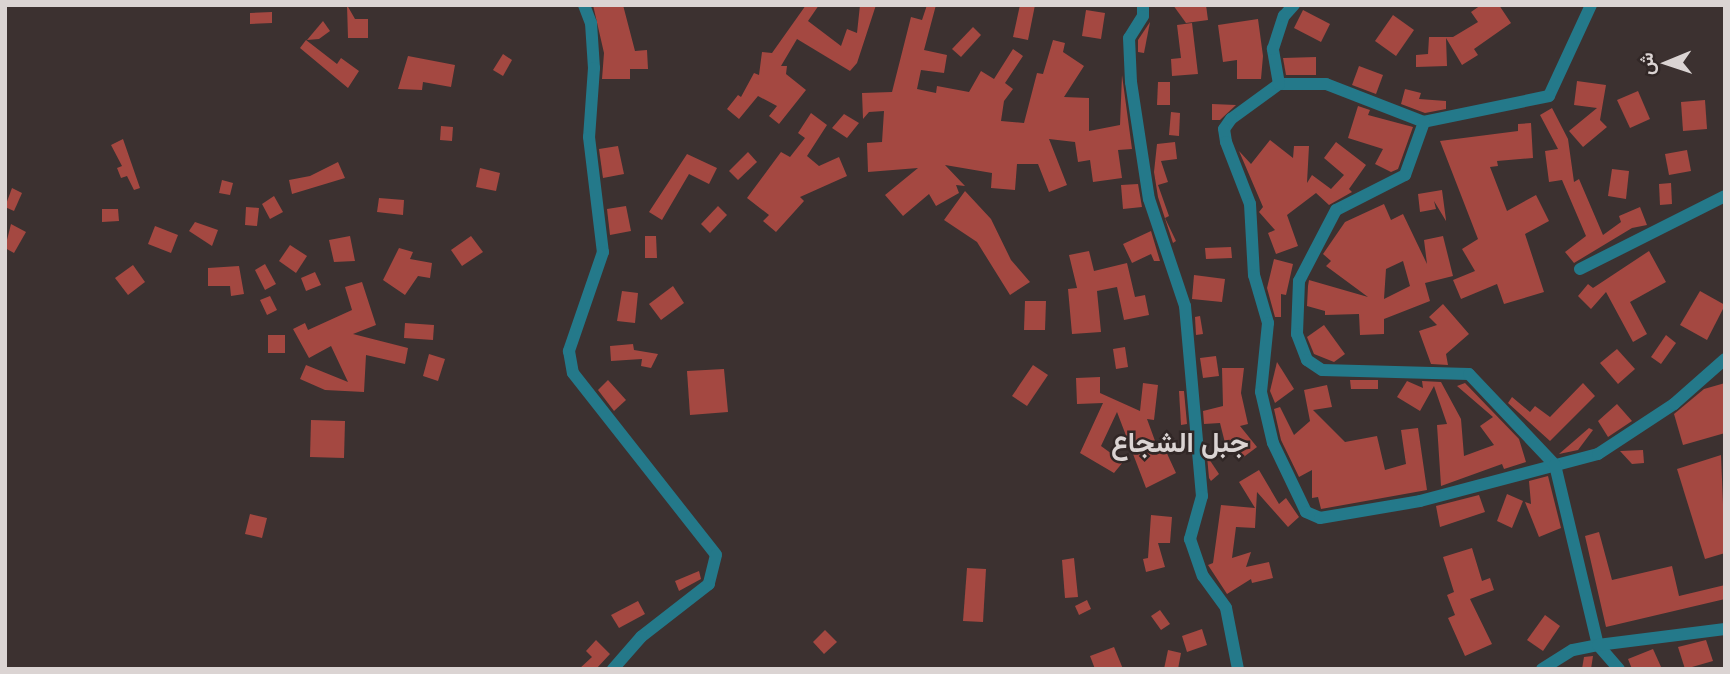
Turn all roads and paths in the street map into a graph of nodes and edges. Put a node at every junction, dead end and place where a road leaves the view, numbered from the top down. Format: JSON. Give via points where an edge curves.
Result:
{"nodes":[{"id":1,"x":584,"y":5,"type":"edge"},
{"id":2,"x":1143,"y":5,"type":"edge"},
{"id":3,"x":1294,"y":5,"type":"edge"},
{"id":4,"x":1591,"y":5,"type":"edge"},
{"id":5,"x":1279,"y":84,"type":"junction"},
{"id":6,"x":1424,"y":122,"type":"junction"},
{"id":7,"x":1725,"y":196,"type":"edge"},
{"id":8,"x":1580,"y":268,"type":"dead end"},
{"id":9,"x":1725,"y":359,"type":"edge"},
{"id":10,"x":1555,"y":465,"type":"junction"},
{"id":11,"x":1725,"y":629,"type":"edge"},
{"id":12,"x":1598,"y":645,"type":"junction"},
{"id":13,"x":613,"y":669,"type":"edge"},
{"id":14,"x":1238,"y":669,"type":"edge"},
{"id":15,"x":1542,"y":669,"type":"edge"},
{"id":16,"x":1619,"y":669,"type":"edge"}],
"edges":[{"from":1,"to":13,"type":"street","via":[[591,23],[594,68],[589,137],[603,251],[569,351],[573,373],[716,555],[709,584],[640,637]]},
{"from":2,"to":14,"type":"street","via":[[1143,16],[1129,38],[1131,82],[1149,199],[1185,306],[1202,496],[1190,539],[1203,576],[1226,608]]},
{"from":3,"to":5,"type":"street","via":[[1284,16],[1273,49]]},
{"from":4,"to":6,"type":"street","via":[[1549,96]]},
{"from":5,"to":6,"type":"street","via":[[1326,84]]},
{"from":5,"to":10,"type":"street","via":[[1224,129],[1250,204],[1254,275],[1268,323],[1261,392],[1273,443],[1306,512],[1320,518],[1420,501]]},
{"from":6,"to":10,"type":"street","via":[[1405,175],[1336,210],[1299,281],[1297,334],[1307,360],[1322,370],[1469,374]]},
{"from":7,"to":8,"type":"street"},
{"from":9,"to":10,"type":"street","via":[[1674,404],[1598,454]]},
{"from":10,"to":12,"type":"street"},
{"from":11,"to":12,"type":"street"},
{"from":12,"to":15,"type":"street","via":[[1573,650]]},
{"from":12,"to":16,"type":"street"}]}
